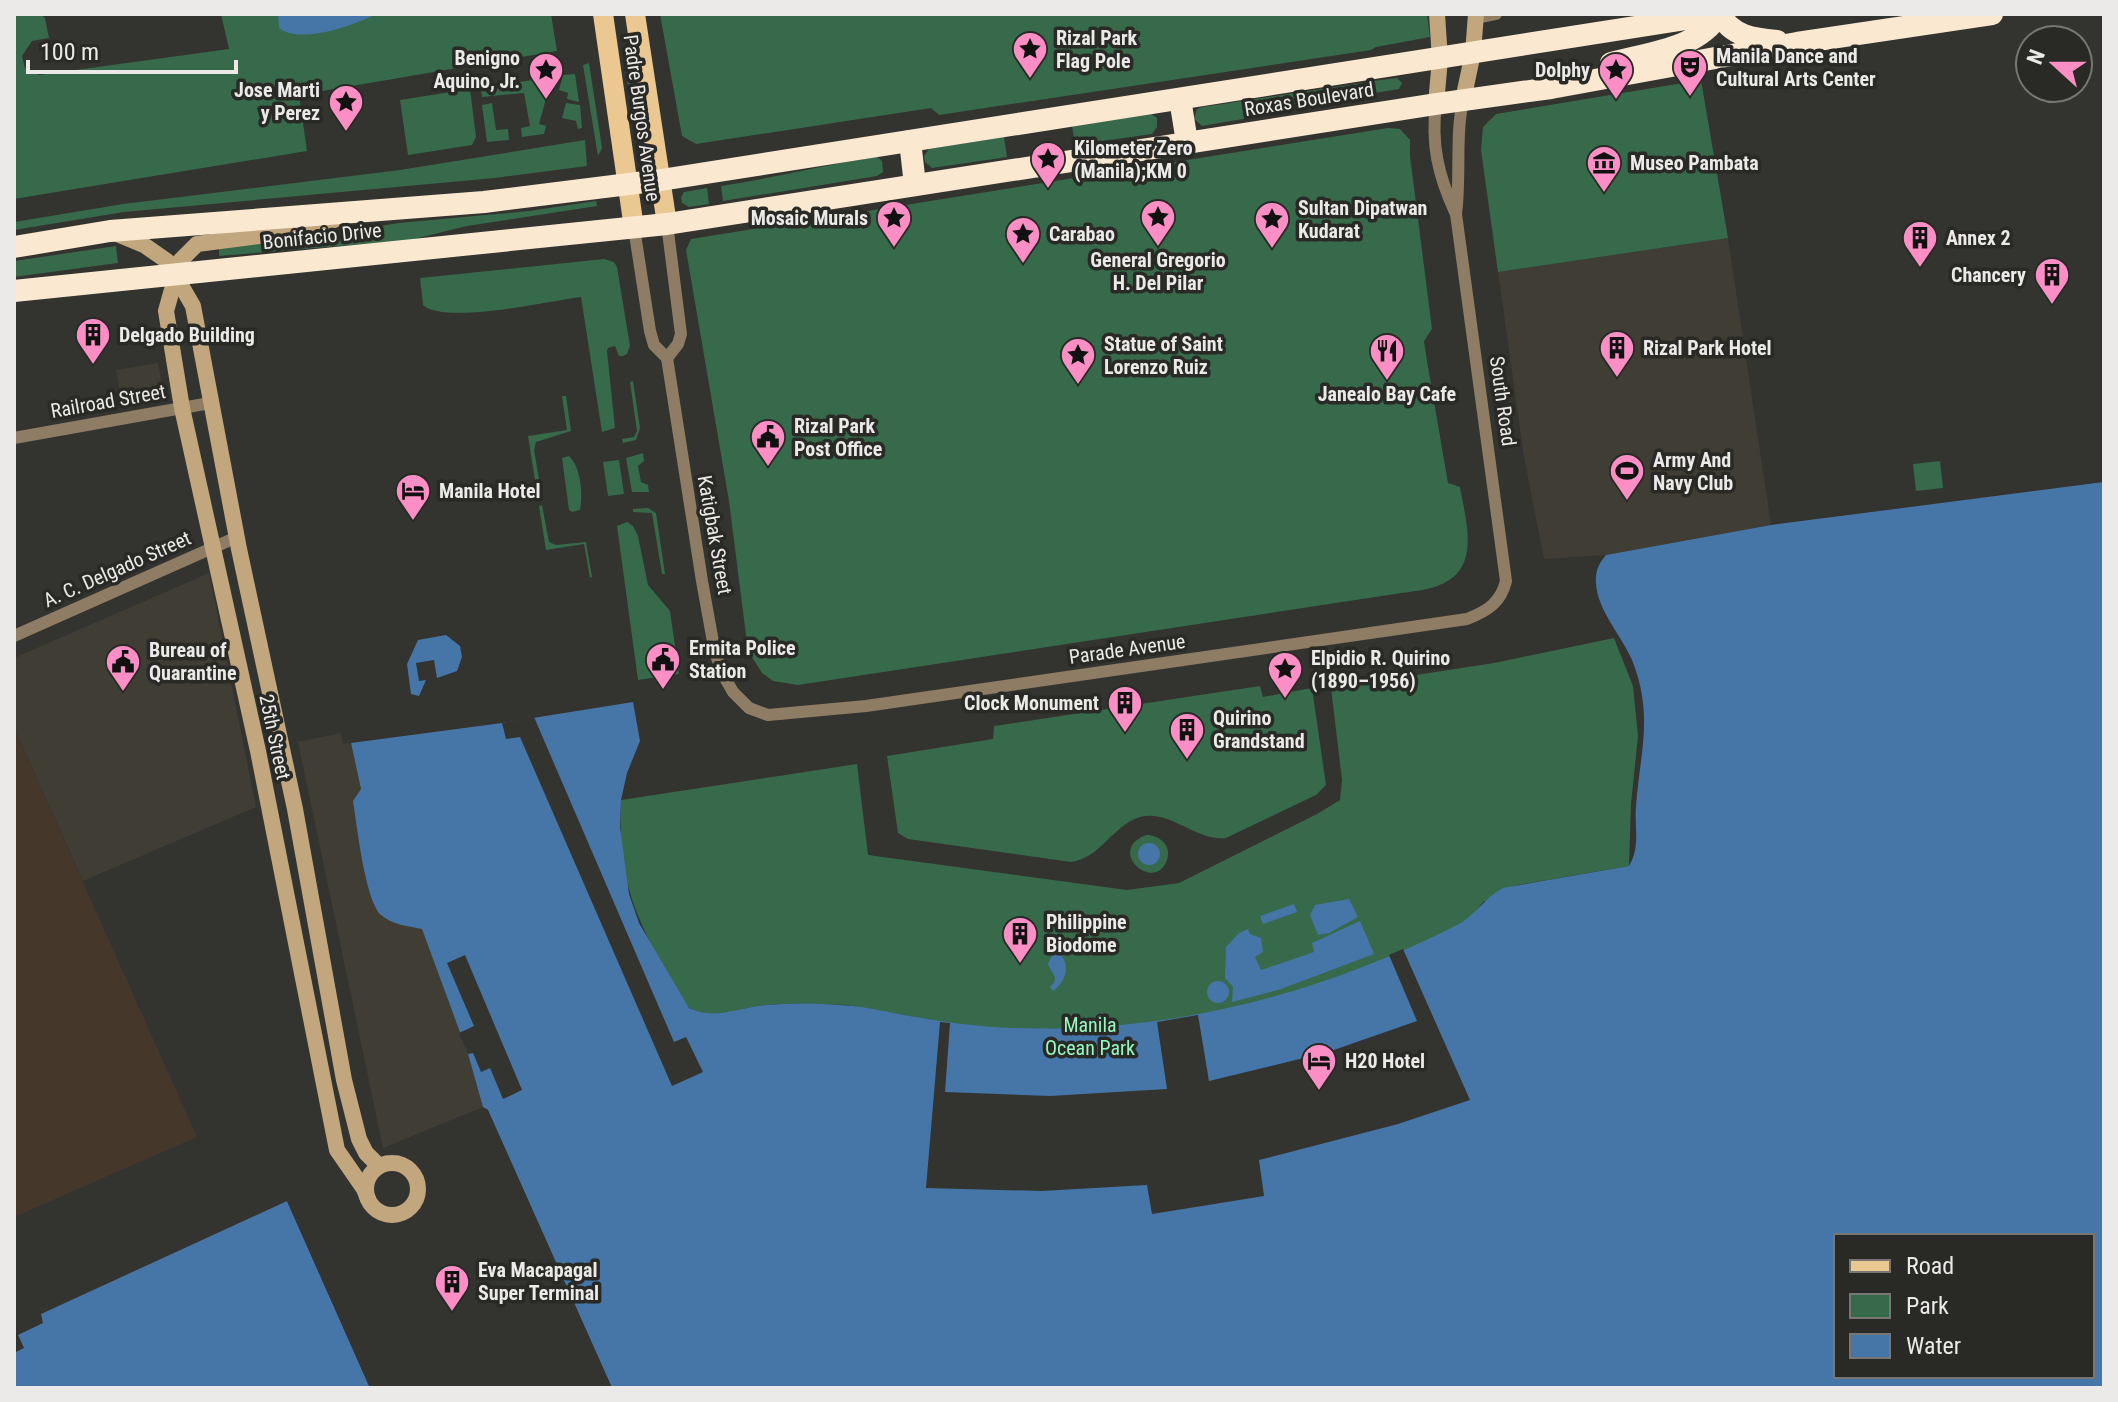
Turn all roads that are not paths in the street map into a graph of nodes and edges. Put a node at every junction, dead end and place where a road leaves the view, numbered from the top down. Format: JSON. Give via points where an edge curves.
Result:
{"nodes":[{"id":1,"x":603,"y":14,"type":"edge"},
{"id":2,"x":635,"y":14,"type":"edge"},
{"id":3,"x":1437,"y":14,"type":"edge"},
{"id":4,"x":1496,"y":14,"type":"edge"},
{"id":5,"x":1719,"y":14,"type":"edge"},
{"id":6,"x":1992,"y":14,"type":"edge"},
{"id":7,"x":1477,"y":16,"type":"edge"},
{"id":8,"x":1797,"y":43,"type":"junction"},
{"id":9,"x":640,"y":44,"type":"junction"},
{"id":10,"x":608,"y":51,"type":"junction"},
{"id":11,"x":1473,"y":53,"type":"junction"},
{"id":12,"x":1440,"y":59,"type":"junction"},
{"id":13,"x":1551,"y":88,"type":"junction"},
{"id":14,"x":1180,"y":99,"type":"junction"},
{"id":15,"x":1463,"y":100,"type":"junction"},
{"id":16,"x":1436,"y":104,"type":"junction"},
{"id":17,"x":910,"y":141,"type":"junction"},
{"id":18,"x":1187,"y":142,"type":"junction"},
{"id":19,"x":661,"y":180,"type":"junction"},
{"id":20,"x":627,"y":185,"type":"junction"},
{"id":21,"x":915,"y":185,"type":"junction"},
{"id":22,"x":348,"y":213,"type":"junction"},
{"id":23,"x":1456,"y":214,"type":"junction"},
{"id":24,"x":667,"y":224,"type":"junction"},
{"id":25,"x":634,"y":228,"type":"junction"},
{"id":26,"x":110,"y":231,"type":"junction"},
{"id":27,"x":14,"y":247,"type":"edge"},
{"id":28,"x":174,"y":275,"type":"junction"},
{"id":29,"x":14,"y":291,"type":"edge"},
{"id":30,"x":667,"y":358,"type":"junction"},
{"id":31,"x":210,"y":403,"type":"junction"},
{"id":32,"x":182,"y":408,"type":"junction"},
{"id":33,"x":14,"y":438,"type":"edge"},
{"id":34,"x":237,"y":537,"type":"junction"},
{"id":35,"x":212,"y":548,"type":"junction"},
{"id":36,"x":1503,"y":594,"type":"joint"},
{"id":37,"x":14,"y":636,"type":"edge"},
{"id":38,"x":749,"y":708,"type":"joint"},
{"id":39,"x":276,"y":720,"type":"junction"},
{"id":40,"x":253,"y":726,"type":"junction"},
{"id":41,"x":379,"y":1166,"type":"junction"},
{"id":42,"x":368,"y":1199,"type":"junction"}],
"edges":[{"from":1,"to":10,"type":"main road","name":"Padre Burgos Avenue"},
{"from":2,"to":9,"type":"main road","name":"Padre Burgos Avenue"},
{"from":3,"to":12,"type":"street"},
{"from":4,"to":7,"type":"street"},
{"from":5,"to":8,"type":"highway","via":[[1744,36]]},
{"from":5,"to":11,"type":"highway","name":"Roxas Boulevard"},
{"from":5,"to":13,"type":"highway","via":[[1697,38],[1613,62]]},
{"from":6,"to":8,"type":"highway","name":"Roxas Boulevard"},
{"from":7,"to":11,"type":"street"},
{"from":8,"to":13,"type":"highway","name":"Roxas Boulevard"},
{"from":9,"to":10,"type":"main road"},
{"from":9,"to":19,"type":"main road","name":"Padre Burgos Avenue"},
{"from":10,"to":20,"type":"main road","name":"Padre Burgos Avenue"},
{"from":11,"to":12,"type":"highway","name":"Roxas Boulevard"},
{"from":11,"to":15,"type":"street"},
{"from":12,"to":14,"type":"highway","name":"Roxas Boulevard"},
{"from":12,"to":16,"type":"street"},
{"from":13,"to":15,"type":"highway","name":"Roxas Boulevard"},
{"from":14,"to":17,"type":"highway","name":"Roxas Boulevard"},
{"from":14,"to":18,"type":"highway"},
{"from":15,"to":16,"type":"highway","name":"Roxas Boulevard"},
{"from":15,"to":23,"type":"street","name":"South Road","via":[[1457,129]]},
{"from":16,"to":18,"type":"highway","name":"Roxas Boulevard"},
{"from":16,"to":23,"type":"street","name":"South Road","via":[[1432,134],[1443,185]]},
{"from":17,"to":19,"type":"highway","name":"Roxas Boulevard"},
{"from":17,"to":21,"type":"highway"},
{"from":18,"to":21,"type":"highway","name":"Roxas Boulevard"},
{"from":19,"to":20,"type":"highway","name":"Roxas Boulevard"},
{"from":19,"to":24,"type":"main road","name":"Padre Burgos Avenue"},
{"from":20,"to":22,"type":"highway","name":"Bonifacio Drive"},
{"from":20,"to":25,"type":"main road","name":"Padre Burgos Avenue"},
{"from":21,"to":24,"type":"highway","name":"Roxas Boulevard"},
{"from":22,"to":26,"type":"highway","name":"Bonifacio Drive"},
{"from":22,"to":28,"type":"street","name":"25th Street","via":[[315,229],[197,244]]},
{"from":23,"to":36,"type":"street","name":"South Road","via":[[1504,560]]},
{"from":24,"to":25,"type":"highway","name":"Roxas Boulevard"},
{"from":24,"to":30,"type":"street","name":"Katigbak Street","via":[[681,334]]},
{"from":25,"to":28,"type":"highway","name":"Bonifacio Drive"},
{"from":25,"to":30,"type":"street","name":"Katigbak Street","via":[[650,331],[654,345]]},
{"from":26,"to":27,"type":"highway","name":"Bonifacio Drive"},
{"from":26,"to":28,"type":"street","name":"25th Street","via":[[157,253]]},
{"from":28,"to":29,"type":"highway","name":"Bonifacio Drive"},
{"from":28,"to":31,"type":"street","name":"25th Street","via":[[193,306]]},
{"from":28,"to":32,"type":"street","name":"25th Street","via":[[166,311]]},
{"from":30,"to":38,"type":"street","name":"Katigbak Street","via":[[715,653],[733,692]]},
{"from":31,"to":32,"type":"street","name":"Railroad Street"},
{"from":31,"to":34,"type":"street","name":"25th Street"},
{"from":32,"to":33,"type":"street","name":"Railroad Street"},
{"from":32,"to":35,"type":"street","name":"25th Street"},
{"from":34,"to":35,"type":"street","name":"A. C. Delgado Street"},
{"from":34,"to":39,"type":"street","name":"25th Street"},
{"from":35,"to":37,"type":"street","name":"A. C. Delgado Street"},
{"from":35,"to":40,"type":"street","name":"25th Street"},
{"from":36,"to":38,"type":"street","name":"Parade Avenue","via":[[1483,613],[1429,625],[855,708],[768,715]]},
{"from":39,"to":40,"type":"street"},
{"from":39,"to":41,"type":"street","name":"25th Street","via":[[344,1080],[359,1139]]},
{"from":40,"to":42,"type":"street","name":"25th Street","via":[[337,1150]]},
{"from":41,"to":42,"type":"street","via":[[369,1177]]},
{"from":41,"to":42,"type":"street","via":[[397,1163],[408,1168],[418,1183],[418,1196],[408,1210],[396,1215],[379,1212]]}]}
